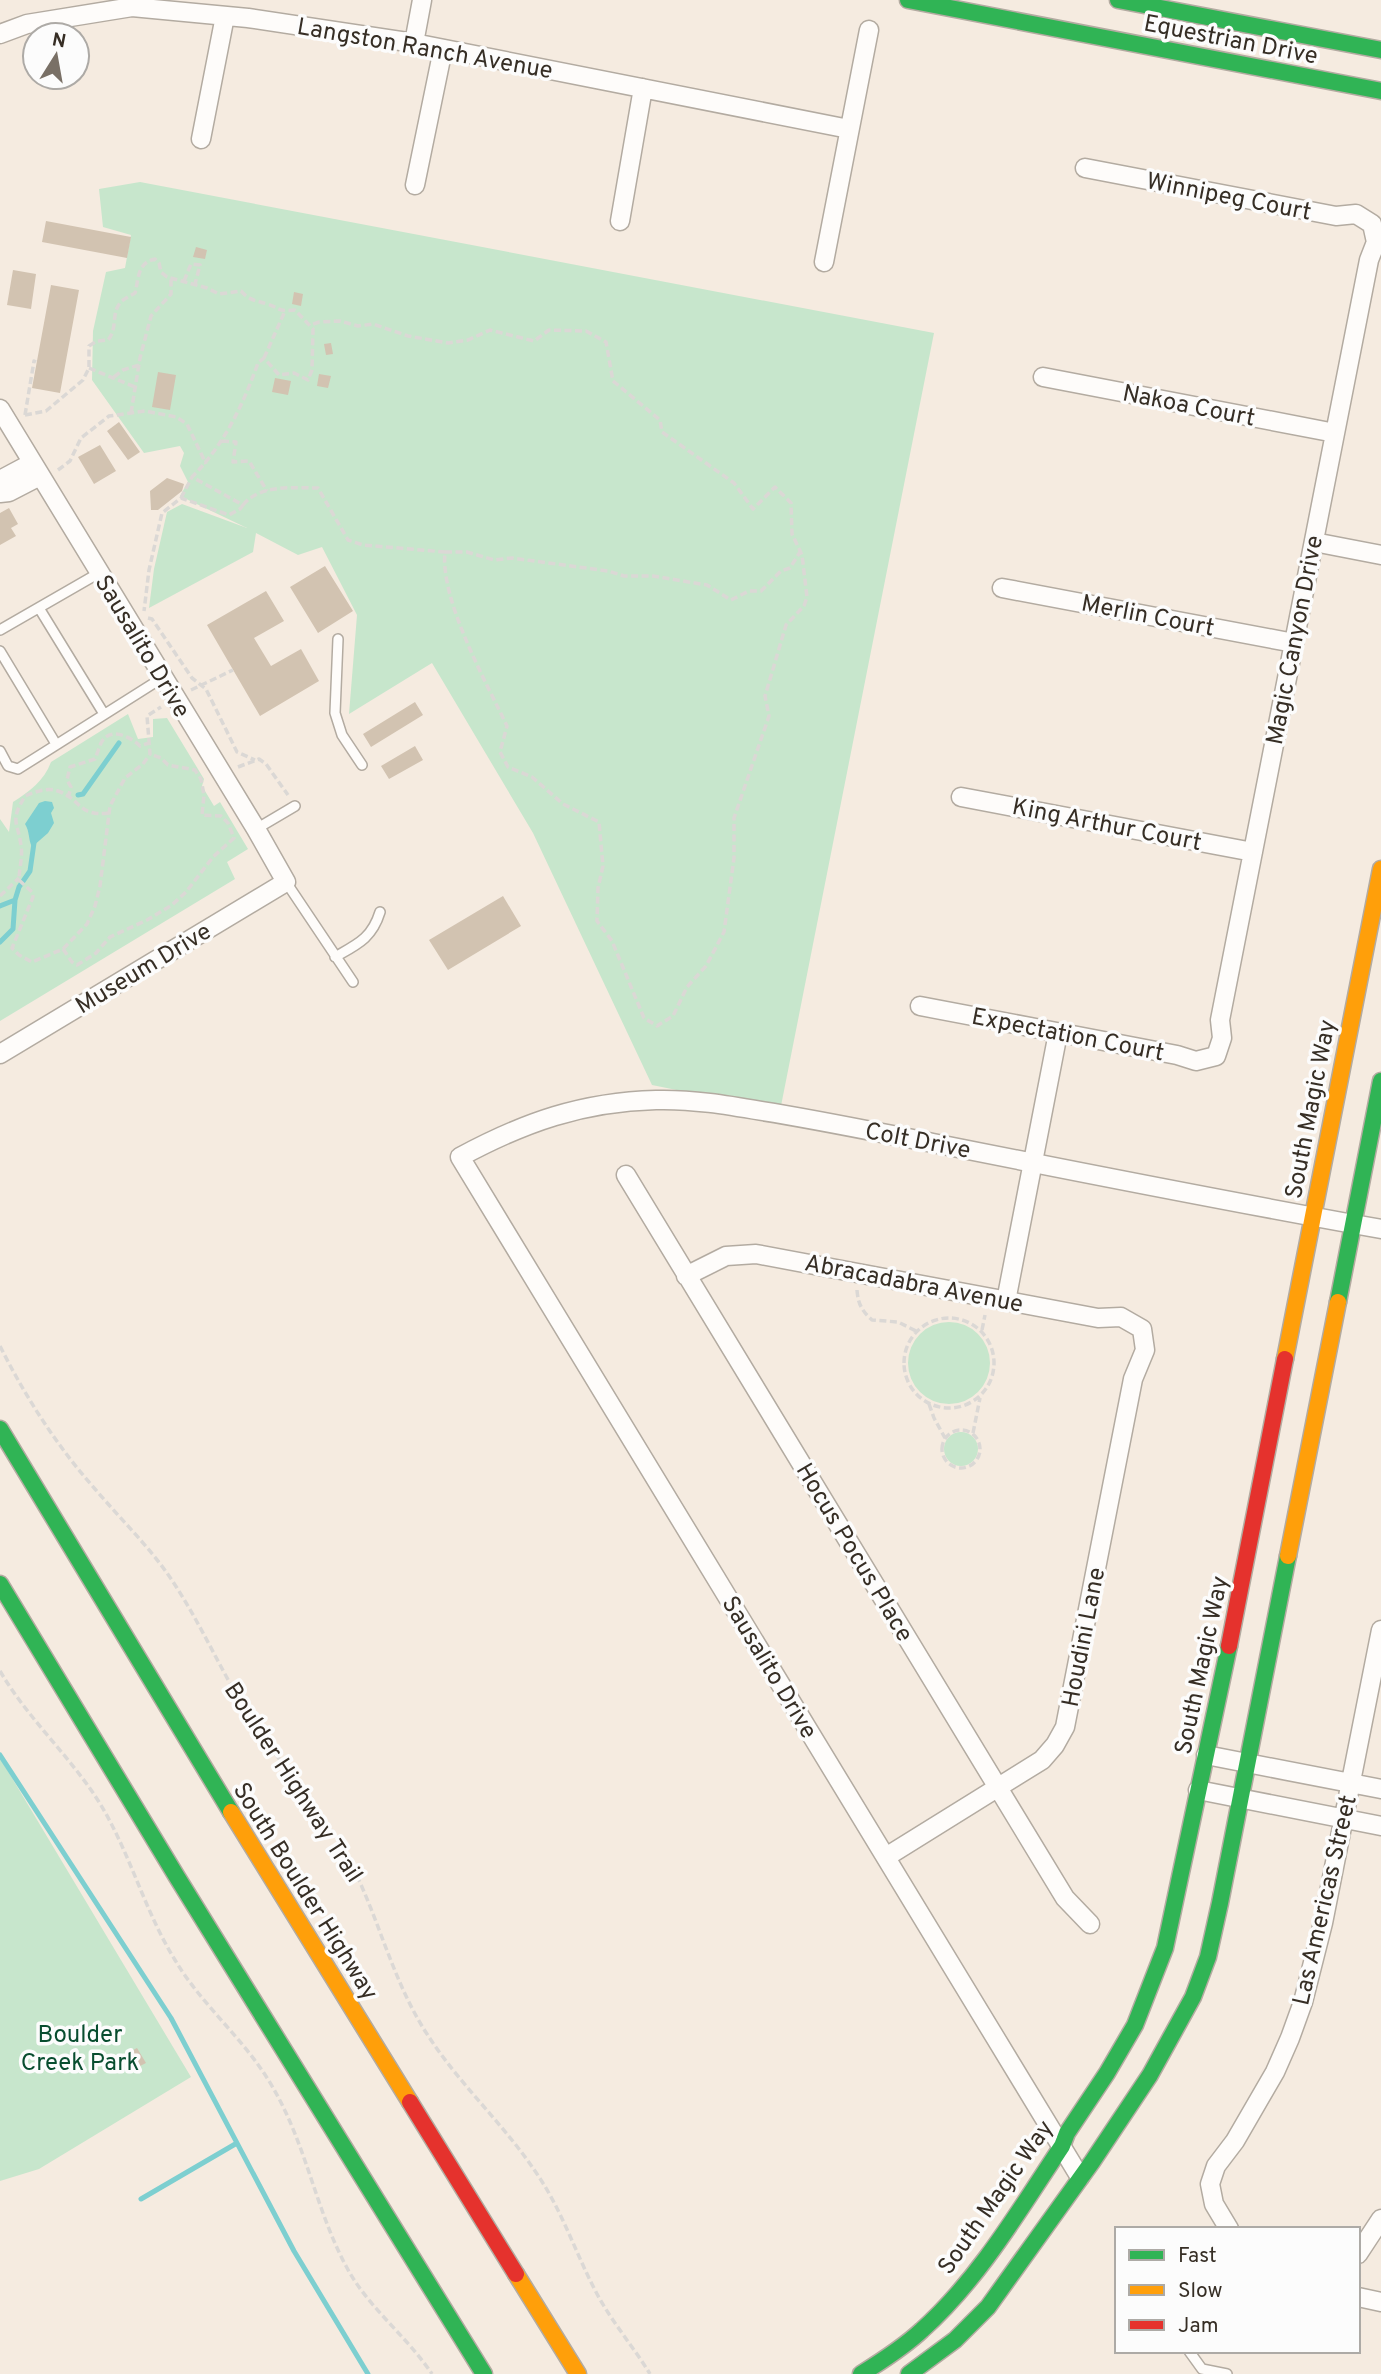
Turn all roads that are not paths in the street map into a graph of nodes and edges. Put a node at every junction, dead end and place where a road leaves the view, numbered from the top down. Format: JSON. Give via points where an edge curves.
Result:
{"nodes":[{"id":1,"x":422,"y":0,"type":"edge"},
{"id":2,"x":908,"y":0,"type":"edge"},
{"id":3,"x":1118,"y":0,"type":"edge"},
{"id":4,"x":225,"y":16,"type":"junction"},
{"id":5,"x":869,"y":30,"type":"dead end"},
{"id":6,"x":0,"y":34,"type":"edge"},
{"id":7,"x":414,"y":43,"type":"junction"},
{"id":8,"x":443,"y":49,"type":"junction"},
{"id":9,"x":1381,"y":50,"type":"edge"},
{"id":10,"x":643,"y":88,"type":"junction"},
{"id":11,"x":1381,"y":91,"type":"edge"},
{"id":12,"x":849,"y":129,"type":"junction"},
{"id":13,"x":201,"y":139,"type":"dead end"},
{"id":14,"x":1085,"y":168,"type":"dead end"},
{"id":15,"x":415,"y":185,"type":"dead end"},
{"id":16,"x":620,"y":221,"type":"dead end"},
{"id":17,"x":1372,"y":225,"type":"joint"},
{"id":18,"x":824,"y":262,"type":"dead end"},
{"id":19,"x":1043,"y":377,"type":"dead end"},
{"id":20,"x":3,"y":414,"type":"edge"},
{"id":21,"x":1335,"y":433,"type":"junction"},
{"id":22,"x":39,"y":473,"type":"junction"},
{"id":23,"x":0,"y":483,"type":"edge"},
{"id":24,"x":0,"y":493,"type":"edge"},
{"id":25,"x":1314,"y":542,"type":"junction"},
{"id":26,"x":1381,"y":555,"type":"edge"},
{"id":27,"x":99,"y":573,"type":"junction"},
{"id":28,"x":1002,"y":588,"type":"dead end"},
{"id":29,"x":39,"y":608,"type":"junction"},
{"id":30,"x":0,"y":630,"type":"edge"},
{"id":31,"x":338,"y":639,"type":"dead end"},
{"id":32,"x":1294,"y":643,"type":"junction"},
{"id":33,"x":0,"y":651,"type":"edge"},
{"id":34,"x":162,"y":678,"type":"junction"},
{"id":35,"x":104,"y":714,"type":"junction"},
{"id":36,"x":56,"y":744,"type":"junction"},
{"id":37,"x":0,"y":751,"type":"edge"},
{"id":38,"x":362,"y":765,"type":"dead end"},
{"id":39,"x":961,"y":797,"type":"dead end"},
{"id":40,"x":295,"y":806,"type":"road end"},
{"id":41,"x":256,"y":829,"type":"junction"},
{"id":42,"x":1253,"y":852,"type":"junction"},
{"id":43,"x":1381,"y":869,"type":"edge"},
{"id":44,"x":286,"y":882,"type":"junction"},
{"id":45,"x":380,"y":912,"type":"dead end"},
{"id":46,"x":335,"y":957,"type":"junction"},
{"id":47,"x":353,"y":982,"type":"dead end"},
{"id":48,"x":920,"y":1006,"type":"dead end"},
{"id":49,"x":1058,"y":1033,"type":"junction"},
{"id":50,"x":0,"y":1054,"type":"edge"},
{"id":51,"x":1216,"y":1056,"type":"joint"},
{"id":52,"x":1381,"y":1081,"type":"edge"},
{"id":53,"x":460,"y":1157,"type":"joint"},
{"id":54,"x":1031,"y":1163,"type":"junction"},
{"id":55,"x":626,"y":1175,"type":"dead end"},
{"id":56,"x":1312,"y":1217,"type":"junction"},
{"id":57,"x":1353,"y":1224,"type":"junction"},
{"id":58,"x":1381,"y":1228,"type":"edge"},
{"id":59,"x":686,"y":1276,"type":"junction"},
{"id":60,"x":1006,"y":1301,"type":"junction"},
{"id":61,"x":1142,"y":1329,"type":"joint"},
{"id":62,"x":0,"y":1429,"type":"edge"},
{"id":63,"x":0,"y":1584,"type":"edge"},
{"id":64,"x":1381,"y":1630,"type":"edge"},
{"id":65,"x":1206,"y":1755,"type":"junction"},
{"id":66,"x":1247,"y":1764,"type":"junction"},
{"id":67,"x":1351,"y":1783,"type":"junction"},
{"id":68,"x":998,"y":1788,"type":"junction"},
{"id":69,"x":1381,"y":1789,"type":"edge"},
{"id":70,"x":1198,"y":1790,"type":"junction"},
{"id":71,"x":1239,"y":1800,"type":"junction"},
{"id":72,"x":1343,"y":1819,"type":"junction"},
{"id":73,"x":1381,"y":1826,"type":"edge"},
{"id":74,"x":886,"y":1857,"type":"junction"},
{"id":75,"x":1090,"y":1924,"type":"dead end"},
{"id":76,"x":1062,"y":2146,"type":"junction"},
{"id":77,"x":1080,"y":2177,"type":"junction"},
{"id":78,"x":1381,"y":2219,"type":"edge"},
{"id":79,"x":1228,"y":2227,"type":"edge"},
{"id":80,"x":1360,"y":2251,"type":"edge"},
{"id":81,"x":1360,"y":2297,"type":"edge"},
{"id":82,"x":1381,"y":2302,"type":"edge"},
{"id":83,"x":1190,"y":2353,"type":"edge"},
{"id":84,"x":484,"y":2374,"type":"edge"},
{"id":85,"x":578,"y":2374,"type":"edge"},
{"id":86,"x":861,"y":2374,"type":"edge"},
{"id":87,"x":909,"y":2374,"type":"edge"},
{"id":88,"x":1227,"y":2374,"type":"edge"}],
"edges":[{"from":1,"to":7,"type":"street"},
{"from":2,"to":11,"type":"street","name":"Equestrian Drive"},
{"from":3,"to":9,"type":"street","name":"Equestrian Drive"},
{"from":4,"to":6,"type":"street","name":"Langston Ranch Avenue","via":[[132,7],[27,24]]},
{"from":4,"to":7,"type":"street","name":"Langston Ranch Avenue"},
{"from":4,"to":13,"type":"street"},
{"from":5,"to":12,"type":"street"},
{"from":7,"to":8,"type":"street","name":"Langston Ranch Avenue"},
{"from":8,"to":10,"type":"street","name":"Langston Ranch Avenue"},
{"from":8,"to":15,"type":"street"},
{"from":10,"to":12,"type":"street","name":"Langston Ranch Avenue"},
{"from":10,"to":16,"type":"street"},
{"from":12,"to":18,"type":"street"},
{"from":14,"to":17,"type":"street","name":"Winnipeg Court","via":[[1336,216],[1356,214]]},
{"from":17,"to":21,"type":"street","name":"Magic Canyon Drive","via":[[1376,242]]},
{"from":19,"to":21,"type":"street","name":"Nakoa Court"},
{"from":20,"to":22,"type":"street","name":"Sausalito Drive"},
{"from":21,"to":25,"type":"street","name":"Magic Canyon Drive"},
{"from":22,"to":23,"type":"street"},
{"from":22,"to":24,"type":"street"},
{"from":22,"to":27,"type":"street","name":"Sausalito Drive"},
{"from":25,"to":26,"type":"street"},
{"from":25,"to":32,"type":"street","name":"Magic Canyon Drive"},
{"from":27,"to":29,"type":"lane"},
{"from":27,"to":34,"type":"street","name":"Sausalito Drive"},
{"from":28,"to":32,"type":"street","name":"Merlin Court"},
{"from":29,"to":30,"type":"lane"},
{"from":29,"to":35,"type":"lane"},
{"from":31,"to":38,"type":"lane","via":[[335,713],[342,735]]},
{"from":32,"to":42,"type":"street","name":"Magic Canyon Drive"},
{"from":33,"to":36,"type":"lane"},
{"from":34,"to":35,"type":"lane"},
{"from":34,"to":41,"type":"street","name":"Sausalito Drive"},
{"from":35,"to":36,"type":"lane"},
{"from":36,"to":37,"type":"lane","via":[[18,769],[8,766]]},
{"from":39,"to":42,"type":"street","name":"King Arthur Court"},
{"from":40,"to":41,"type":"lane"},
{"from":41,"to":44,"type":"street","name":"Sausalito Drive"},
{"from":42,"to":51,"type":"street","name":"Magic Canyon Drive"},
{"from":43,"to":56,"type":"street","name":"South Magic Way"},
{"from":44,"to":46,"type":"lane"},
{"from":44,"to":50,"type":"street","name":"Museum Drive"},
{"from":45,"to":46,"type":"lane","via":[[375,928]]},
{"from":46,"to":47,"type":"lane"},
{"from":48,"to":49,"type":"street","name":"Expectation Court"},
{"from":49,"to":51,"type":"street","name":"Expectation Court","via":[[1196,1061]]},
{"from":49,"to":54,"type":"street"},
{"from":52,"to":57,"type":"street"},
{"from":53,"to":54,"type":"street","name":"Colt Drive","via":[[540,1119],[578,1109],[655,1100],[806,1118]]},
{"from":53,"to":74,"type":"street","name":"Sausalito Drive"},
{"from":54,"to":56,"type":"street","name":"Colt Drive"},
{"from":54,"to":60,"type":"street"},
{"from":55,"to":59,"type":"street","name":"Hocus Pocus Place"},
{"from":56,"to":57,"type":"street","name":"Colt Drive"},
{"from":56,"to":65,"type":"street","name":"South Magic Way"},
{"from":57,"to":58,"type":"street","name":"Colt Drive"},
{"from":57,"to":66,"type":"street"},
{"from":59,"to":60,"type":"street","name":"Abracadabra Avenue","via":[[726,1256],[756,1254]]},
{"from":59,"to":68,"type":"street","name":"Hocus Pocus Place"},
{"from":60,"to":61,"type":"street","name":"Abracadabra Avenue","via":[[1098,1318],[1121,1317]]},
{"from":61,"to":68,"type":"street","name":"Houdini Lane","via":[[1145,1350],[1133,1379],[1065,1727],[1042,1760]]},
{"from":62,"to":85,"type":"street","name":"South Boulder Highway"},
{"from":63,"to":84,"type":"street"},
{"from":64,"to":67,"type":"street","name":"Las Americas Street"},
{"from":65,"to":66,"type":"street"},
{"from":65,"to":70,"type":"street","name":"South Magic Way"},
{"from":66,"to":67,"type":"street"},
{"from":66,"to":71,"type":"street"},
{"from":67,"to":69,"type":"street"},
{"from":67,"to":72,"type":"street","name":"Las Americas Street"},
{"from":68,"to":74,"type":"street","name":"Houdini Lane"},
{"from":68,"to":75,"type":"street","name":"Hocus Pocus Place","via":[[1065,1898]]},
{"from":70,"to":71,"type":"street"},
{"from":70,"to":76,"type":"street","name":"South Magic Way","via":[[1165,1948],[1135,2025]]},
{"from":71,"to":72,"type":"street"},
{"from":71,"to":77,"type":"street","via":[[1211,1944],[1193,1997],[1150,2076]]},
{"from":72,"to":73,"type":"street"},
{"from":72,"to":79,"type":"street","name":"Las Americas Street","via":[[1314,1965],[1290,2038],[1210,2184],[1214,2204]]},
{"from":74,"to":76,"type":"street","name":"Sausalito Drive"},
{"from":76,"to":77,"type":"street","name":"Sausalito Drive"},
{"from":76,"to":86,"type":"street","name":"South Magic Way","via":[[990,2253],[957,2293],[907,2343]]},
{"from":77,"to":87,"type":"street","via":[[988,2307],[955,2340]]},
{"from":78,"to":80,"type":"street"},
{"from":81,"to":82,"type":"street"},
{"from":83,"to":88,"type":"lane","via":[[1202,2369]]}]}
